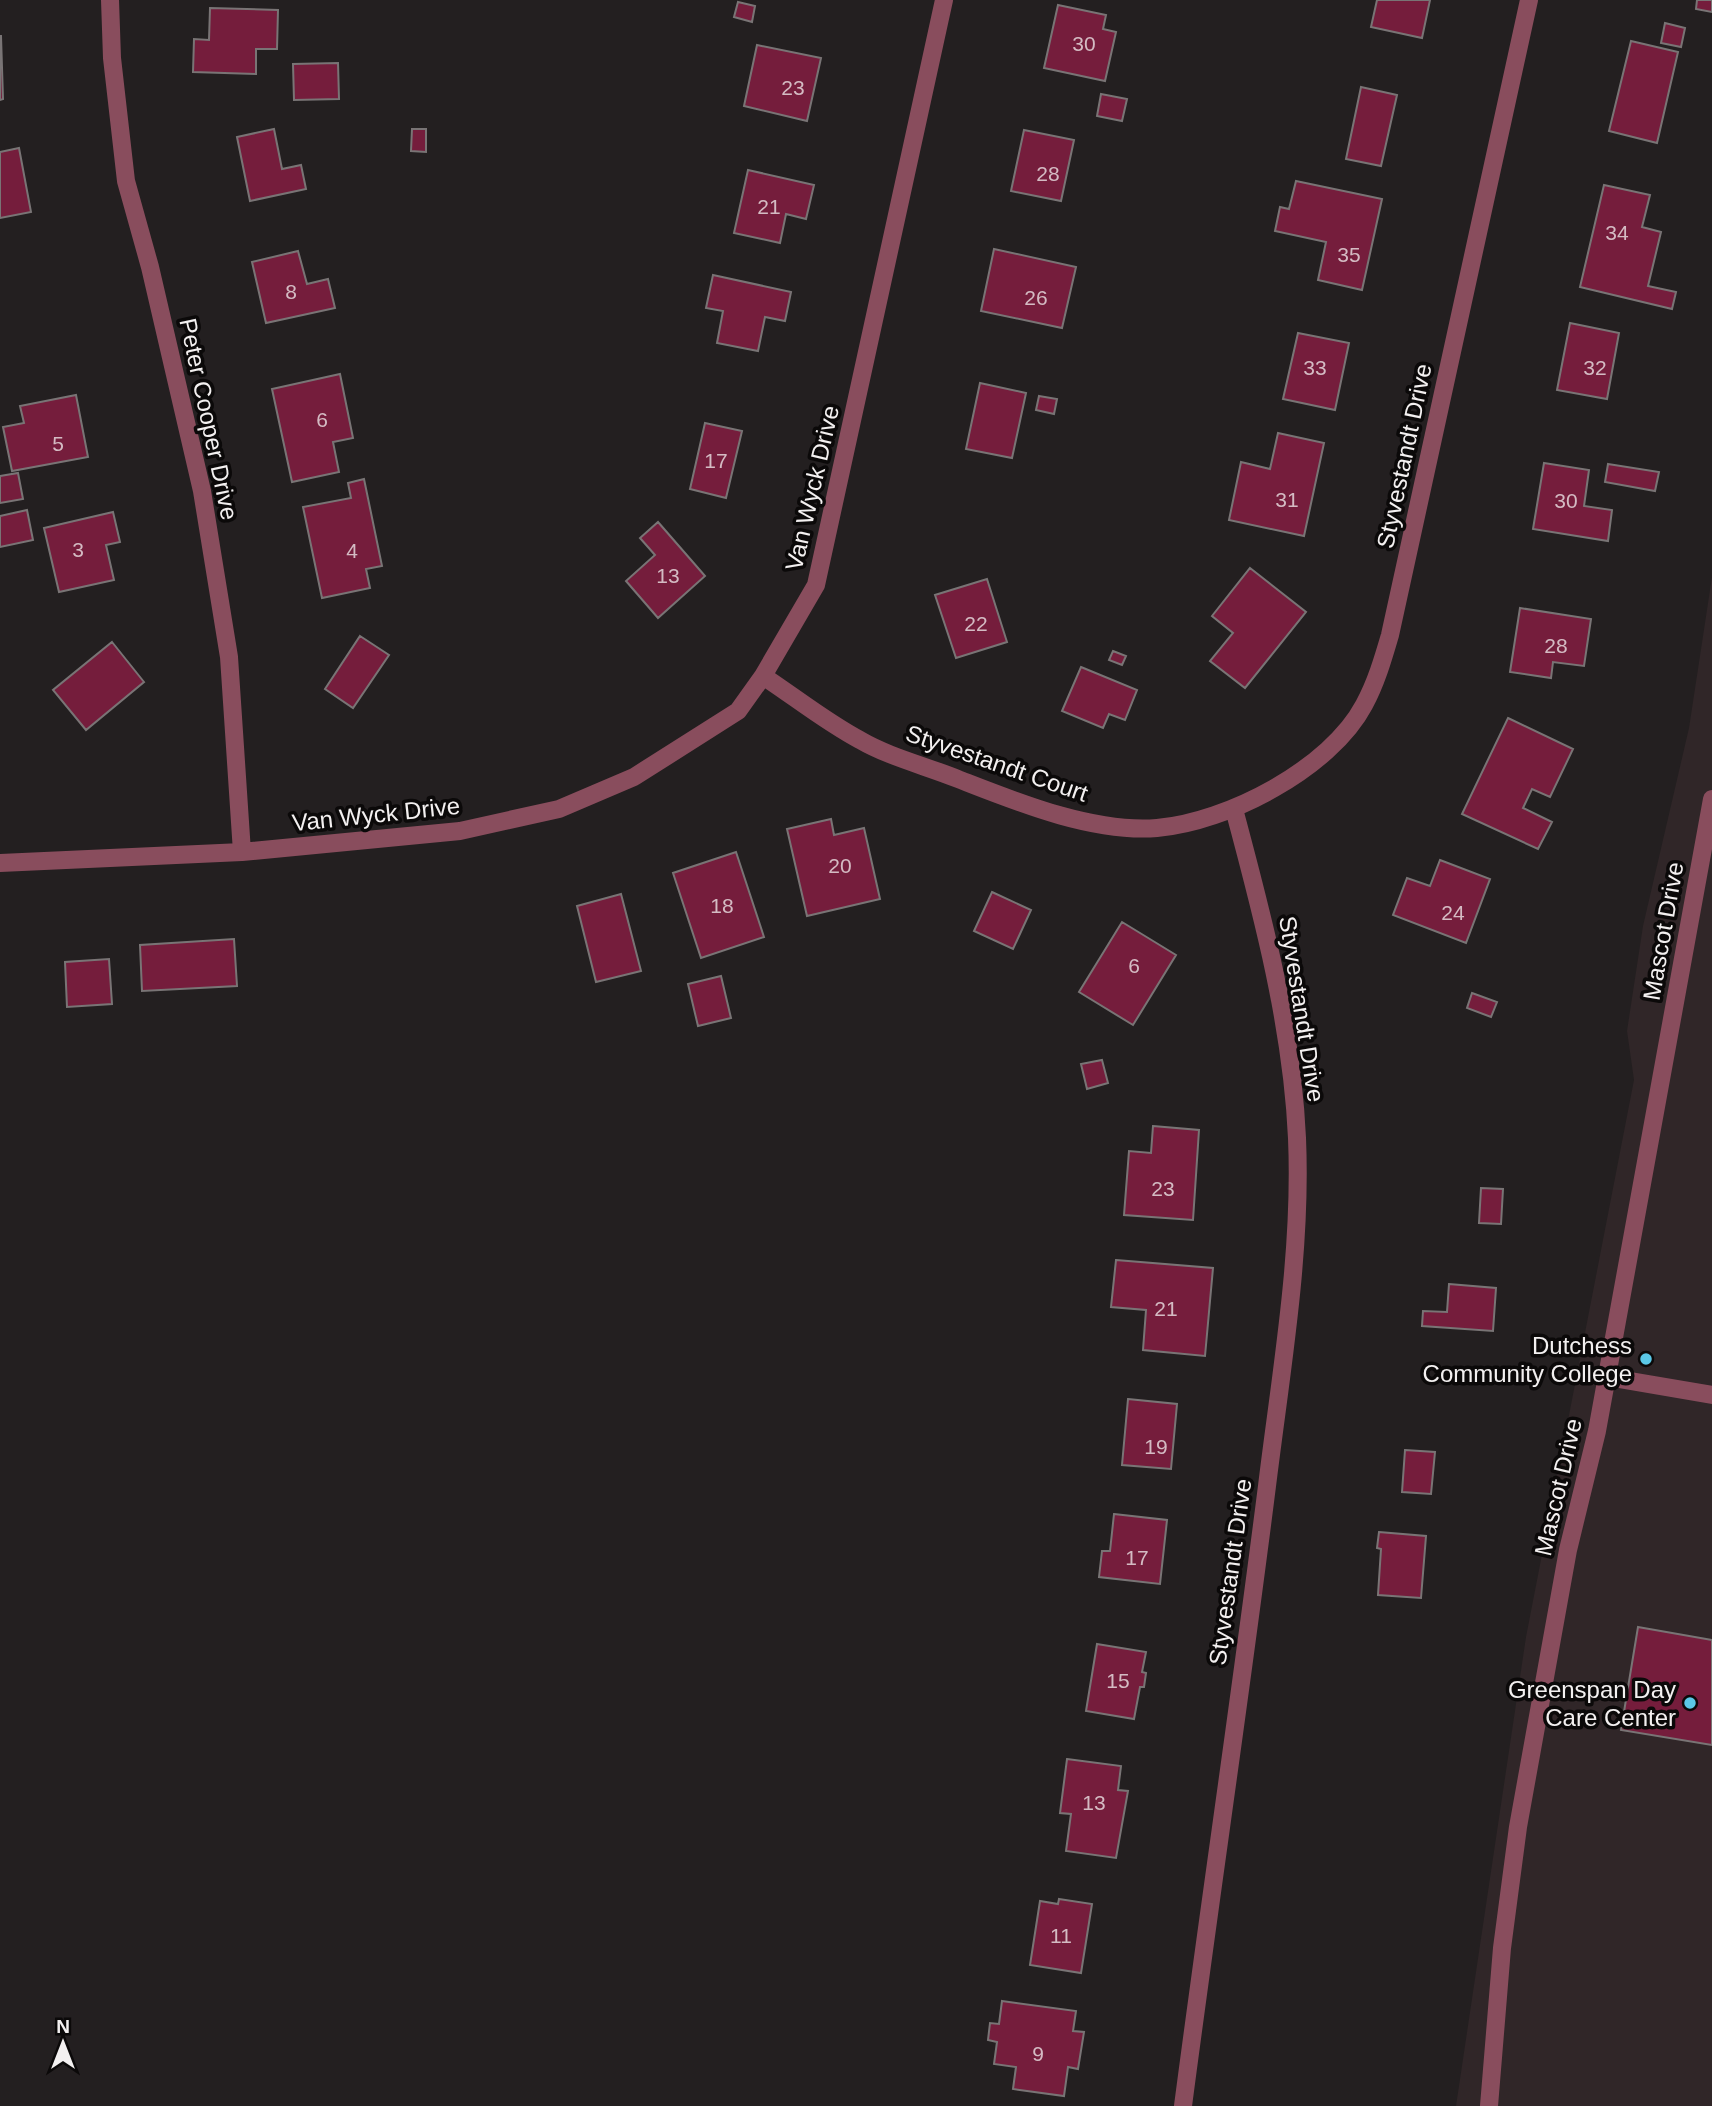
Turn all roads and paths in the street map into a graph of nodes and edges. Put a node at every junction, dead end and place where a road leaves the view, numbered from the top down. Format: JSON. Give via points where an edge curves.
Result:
{"nodes":[{"id":1,"x":110,"y":0,"type":"edge"},
{"id":2,"x":944,"y":0,"type":"edge"},
{"id":3,"x":1529,"y":0,"type":"edge"},
{"id":4,"x":763,"y":676,"type":"junction"},
{"id":5,"x":1712,"y":799,"type":"edge"},
{"id":6,"x":1234,"y":809,"type":"junction"},
{"id":7,"x":242,"y":852,"type":"junction"},
{"id":8,"x":0,"y":863,"type":"edge"},
{"id":9,"x":1607,"y":1377,"type":"junction"},
{"id":10,"x":1712,"y":1395,"type":"edge"},
{"id":11,"x":1183,"y":2106,"type":"edge"},
{"id":12,"x":1489,"y":2106,"type":"edge"}],
"edges":[{"from":1,"to":7,"type":"street","name":"Peter Cooper Drive","via":[[126,181],[202,491],[229,657]]},
{"from":2,"to":4,"type":"street","name":"Van Wyck Drive","via":[[816,585]]},
{"from":3,"to":6,"type":"street","name":"Styvestandt Drive","via":[[1378,673],[1363,707],[1341,735],[1307,766]]},
{"from":4,"to":6,"type":"street","name":"Styvestandt Court","via":[[861,741],[1023,804],[1096,823],[1157,828]]},
{"from":4,"to":7,"type":"street","name":"Van Wyck Drive","via":[[738,711],[634,777],[559,809],[460,831]]},
{"from":5,"to":9,"type":"street","name":"Mascot Drive"},
{"from":6,"to":11,"type":"street","name":"Styvestandt Drive","via":[[1260,905],[1284,1024],[1297,1139],[1297,1198],[1254,1592]]},
{"from":7,"to":8,"type":"street","name":"Van Wyck Drive"},
{"from":9,"to":10,"type":"street"},
{"from":9,"to":12,"type":"street","name":"Mascot Drive","via":[[1568,1550],[1518,1827]]}]}
